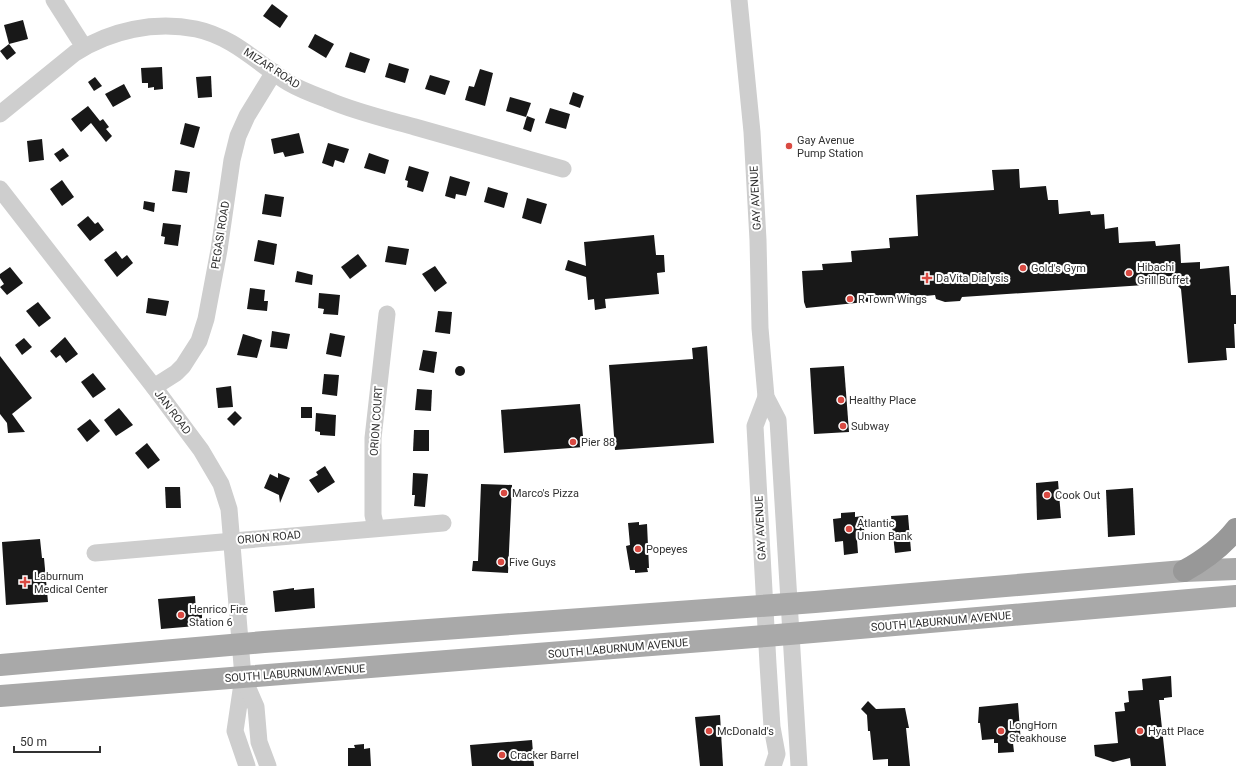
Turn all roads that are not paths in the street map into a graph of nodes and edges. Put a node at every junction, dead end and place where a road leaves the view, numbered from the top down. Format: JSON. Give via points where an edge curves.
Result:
{"nodes":[{"id":1,"x":54,"y":0,"type":"edge"},
{"id":2,"x":739,"y":0,"type":"edge"},
{"id":3,"x":84,"y":47,"type":"junction"},
{"id":4,"x":274,"y":72,"type":"junction"},
{"id":5,"x":0,"y":114,"type":"edge"},
{"id":6,"x":563,"y":169,"type":"dead end"},
{"id":7,"x":0,"y":189,"type":"edge"},
{"id":8,"x":387,"y":314,"type":"dead end"},
{"id":9,"x":154,"y":387,"type":"junction"},
{"id":10,"x":766,"y":397,"type":"junction"},
{"id":11,"x":443,"y":524,"type":"dead end"},
{"id":12,"x":376,"y":528,"type":"junction"},
{"id":13,"x":1236,"y":529,"type":"edge"},
{"id":14,"x":231,"y":541,"type":"junction"},
{"id":15,"x":95,"y":552,"type":"dead end"},
{"id":16,"x":1236,"y":569,"type":"edge"},
{"id":17,"x":1184,"y":571,"type":"junction"},
{"id":18,"x":1236,"y":596,"type":"edge"},
{"id":19,"x":788,"y":604,"type":"junction"},
{"id":20,"x":764,"y":605,"type":"junction"},
{"id":21,"x":791,"y":634,"type":"junction"},
{"id":22,"x":766,"y":636,"type":"junction"},
{"id":23,"x":239,"y":645,"type":"junction"},
{"id":24,"x":0,"y":665,"type":"edge"},
{"id":25,"x":243,"y":677,"type":"junction"},
{"id":26,"x":0,"y":696,"type":"edge"},
{"id":27,"x":247,"y":766,"type":"edge"},
{"id":28,"x":268,"y":766,"type":"edge"},
{"id":29,"x":773,"y":766,"type":"edge"},
{"id":30,"x":799,"y":766,"type":"edge"}],
"edges":[{"from":1,"to":3,"type":"street"},
{"from":2,"to":10,"type":"street","name":"GAY AVENUE","via":[[752,132],[760,328]]},
{"from":3,"to":4,"type":"street","name":"MIZAR ROAD","via":[[124,31],[155,26],[176,26],[222,37]]},
{"from":3,"to":5,"type":"street","name":"MIZAR ROAD"},
{"from":4,"to":6,"type":"street","name":"MIZAR ROAD","via":[[290,83],[350,108]]},
{"from":4,"to":9,"type":"street","name":"PEGASI ROAD","via":[[238,136],[209,304],[199,341],[193,354],[180,370]]},
{"from":7,"to":9,"type":"street","name":"JAN ROAD"},
{"from":8,"to":12,"type":"street","name":"ORION COURT","via":[[373,438]]},
{"from":9,"to":14,"type":"street","name":"JAN ROAD","via":[[202,450],[221,484],[229,509]]},
{"from":10,"to":19,"type":"street","name":"GAY AVENUE","via":[[778,420]]},
{"from":10,"to":20,"type":"street","name":"GAY AVENUE","via":[[755,426]]},
{"from":11,"to":12,"type":"street","name":"ORION ROAD"},
{"from":12,"to":14,"type":"street","name":"ORION ROAD"},
{"from":13,"to":17,"type":"highway","via":[[1203,561]]},
{"from":14,"to":15,"type":"street","name":"ORION ROAD"},
{"from":14,"to":23,"type":"street","name":"JAN ROAD"},
{"from":16,"to":17,"type":"main road"},
{"from":17,"to":19,"type":"main road"},
{"from":18,"to":21,"type":"main road","name":"SOUTH LABURNUM AVENUE"},
{"from":19,"to":20,"type":"main road"},
{"from":19,"to":21,"type":"street","name":"GAY AVENUE"},
{"from":20,"to":22,"type":"street","name":"GAY AVENUE"},
{"from":20,"to":23,"type":"main road"},
{"from":21,"to":22,"type":"main road","name":"SOUTH LABURNUM AVENUE"},
{"from":21,"to":30,"type":"street","name":"GAY AVENUE"},
{"from":22,"to":25,"type":"main road","name":"SOUTH LABURNUM AVENUE"},
{"from":22,"to":29,"type":"street","name":"GAY AVENUE","via":[[776,754]]},
{"from":23,"to":24,"type":"main road"},
{"from":23,"to":25,"type":"street","name":"JAN ROAD"},
{"from":25,"to":26,"type":"main road","name":"SOUTH LABURNUM AVENUE"},
{"from":25,"to":27,"type":"street","via":[[235,731]]},
{"from":25,"to":28,"type":"street","via":[[256,707],[260,742]]}]}
